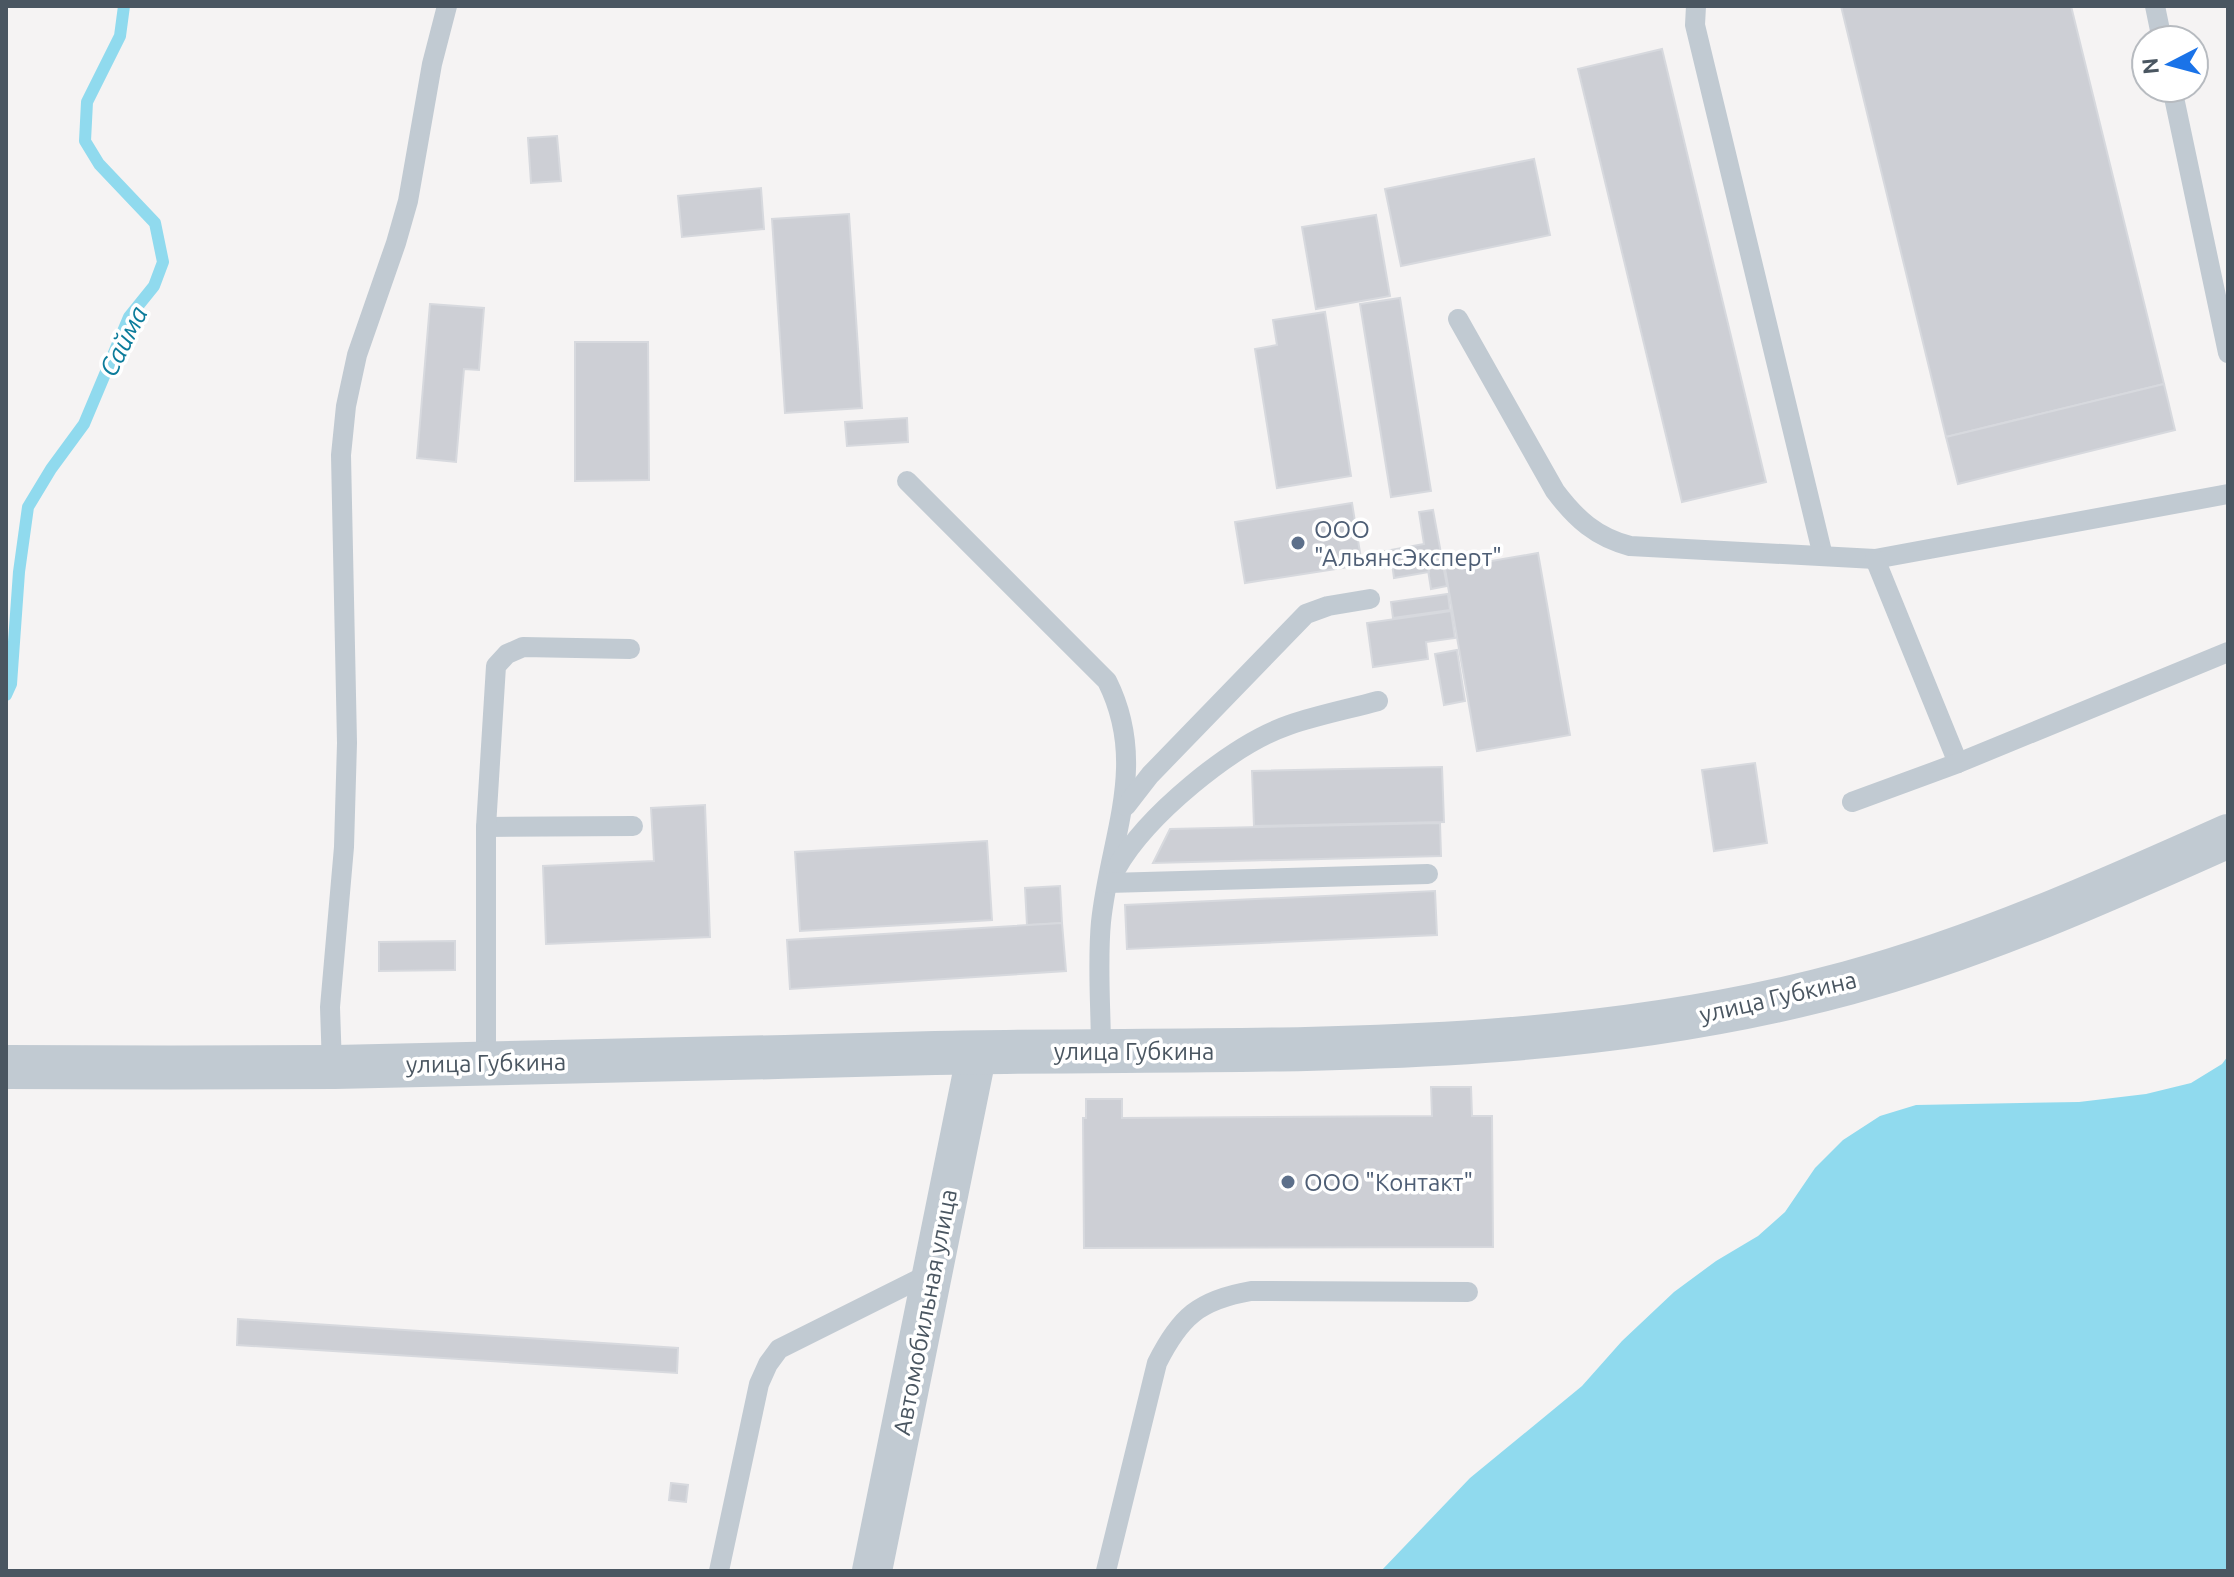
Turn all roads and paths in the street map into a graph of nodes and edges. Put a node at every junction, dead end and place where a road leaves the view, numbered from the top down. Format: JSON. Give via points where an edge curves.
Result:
{"nodes":[{"id":1,"x":447,"y":6,"type":"edge"},
{"id":2,"x":1696,"y":6,"type":"edge"},
{"id":3,"x":2175,"y":104,"type":"edge"},
{"id":4,"x":1458,"y":319,"type":"dead end"},
{"id":5,"x":2228,"y":353,"type":"edge"},
{"id":6,"x":907,"y":481,"type":"dead end"},
{"id":7,"x":2228,"y":494,"type":"edge"},
{"id":8,"x":1823,"y":556,"type":"junction"},
{"id":9,"x":1875,"y":559,"type":"junction"},
{"id":10,"x":1370,"y":599,"type":"dead end"},
{"id":11,"x":630,"y":649,"type":"dead end"},
{"id":12,"x":2228,"y":652,"type":"edge"},
{"id":13,"x":1378,"y":701,"type":"dead end"},
{"id":14,"x":1958,"y":763,"type":"junction"},
{"id":15,"x":1852,"y":802,"type":"dead end"},
{"id":16,"x":1124,"y":810,"type":"junction"},
{"id":17,"x":633,"y":826,"type":"dead end"},
{"id":18,"x":486,"y":827,"type":"junction"},
{"id":19,"x":2228,"y":836,"type":"edge"},
{"id":20,"x":1428,"y":874,"type":"dead end"},
{"id":21,"x":1108,"y":883,"type":"junction"},
{"id":22,"x":1101,"y":1051,"type":"junction"},
{"id":23,"x":977,"y":1052,"type":"junction"},
{"id":24,"x":486,"y":1063,"type":"junction"},
{"id":25,"x":6,"y":1067,"type":"edge"},
{"id":26,"x":332,"y":1067,"type":"junction"},
{"id":27,"x":933,"y":1272,"type":"junction"},
{"id":28,"x":1468,"y":1292,"type":"dead end"},
{"id":29,"x":719,"y":1571,"type":"edge"},
{"id":30,"x":872,"y":1571,"type":"edge"},
{"id":31,"x":1106,"y":1571,"type":"edge"}],
"edges":[{"from":1,"to":26,"type":"lane","via":[[408,201],[357,355],[346,406],[341,455],[347,743],[330,1007]]},
{"from":2,"to":8,"type":"lane","via":[[1695,25]]},
{"from":3,"to":5,"type":"lane"},
{"from":4,"to":8,"type":"lane","via":[[1555,491],[1588,528],[1630,546]]},
{"from":6,"to":16,"type":"lane","via":[[1107,681],[1118,702],[1125,739]]},
{"from":7,"to":9,"type":"lane"},
{"from":8,"to":9,"type":"lane"},
{"from":9,"to":14,"type":"lane"},
{"from":10,"to":16,"type":"lane","via":[[1306,614],[1150,775]]},
{"from":11,"to":18,"type":"lane","via":[[523,647],[496,666]]},
{"from":12,"to":14,"type":"lane"},
{"from":13,"to":21,"type":"lane","via":[[1288,725],[1248,744],[1162,811],[1124,854]]},
{"from":14,"to":15,"type":"lane"},
{"from":16,"to":21,"type":"lane"},
{"from":17,"to":18,"type":"lane"},
{"from":18,"to":24,"type":"lane"},
{"from":19,"to":22,"type":"street","name":"улица Губкина","via":[[2022,926],[1932,958],[1846,984],[1678,1020],[1478,1043]]},
{"from":20,"to":21,"type":"lane"},
{"from":21,"to":22,"type":"lane","via":[[1101,926]]},
{"from":22,"to":23,"type":"street","name":"улица Губкина"},
{"from":23,"to":24,"type":"street","name":"улица Губкина"},
{"from":23,"to":27,"type":"street","name":"Автомобильная улица"},
{"from":24,"to":26,"type":"street","name":"улица Губкина"},
{"from":25,"to":26,"type":"street","name":"улица Губкина"},
{"from":27,"to":29,"type":"lane","via":[[779,1349],[768,1364],[759,1384]]},
{"from":27,"to":30,"type":"street","name":"Автомобильная улица"},
{"from":28,"to":31,"type":"lane","via":[[1251,1291],[1223,1296],[1192,1312],[1171,1334],[1157,1363]]}]}
